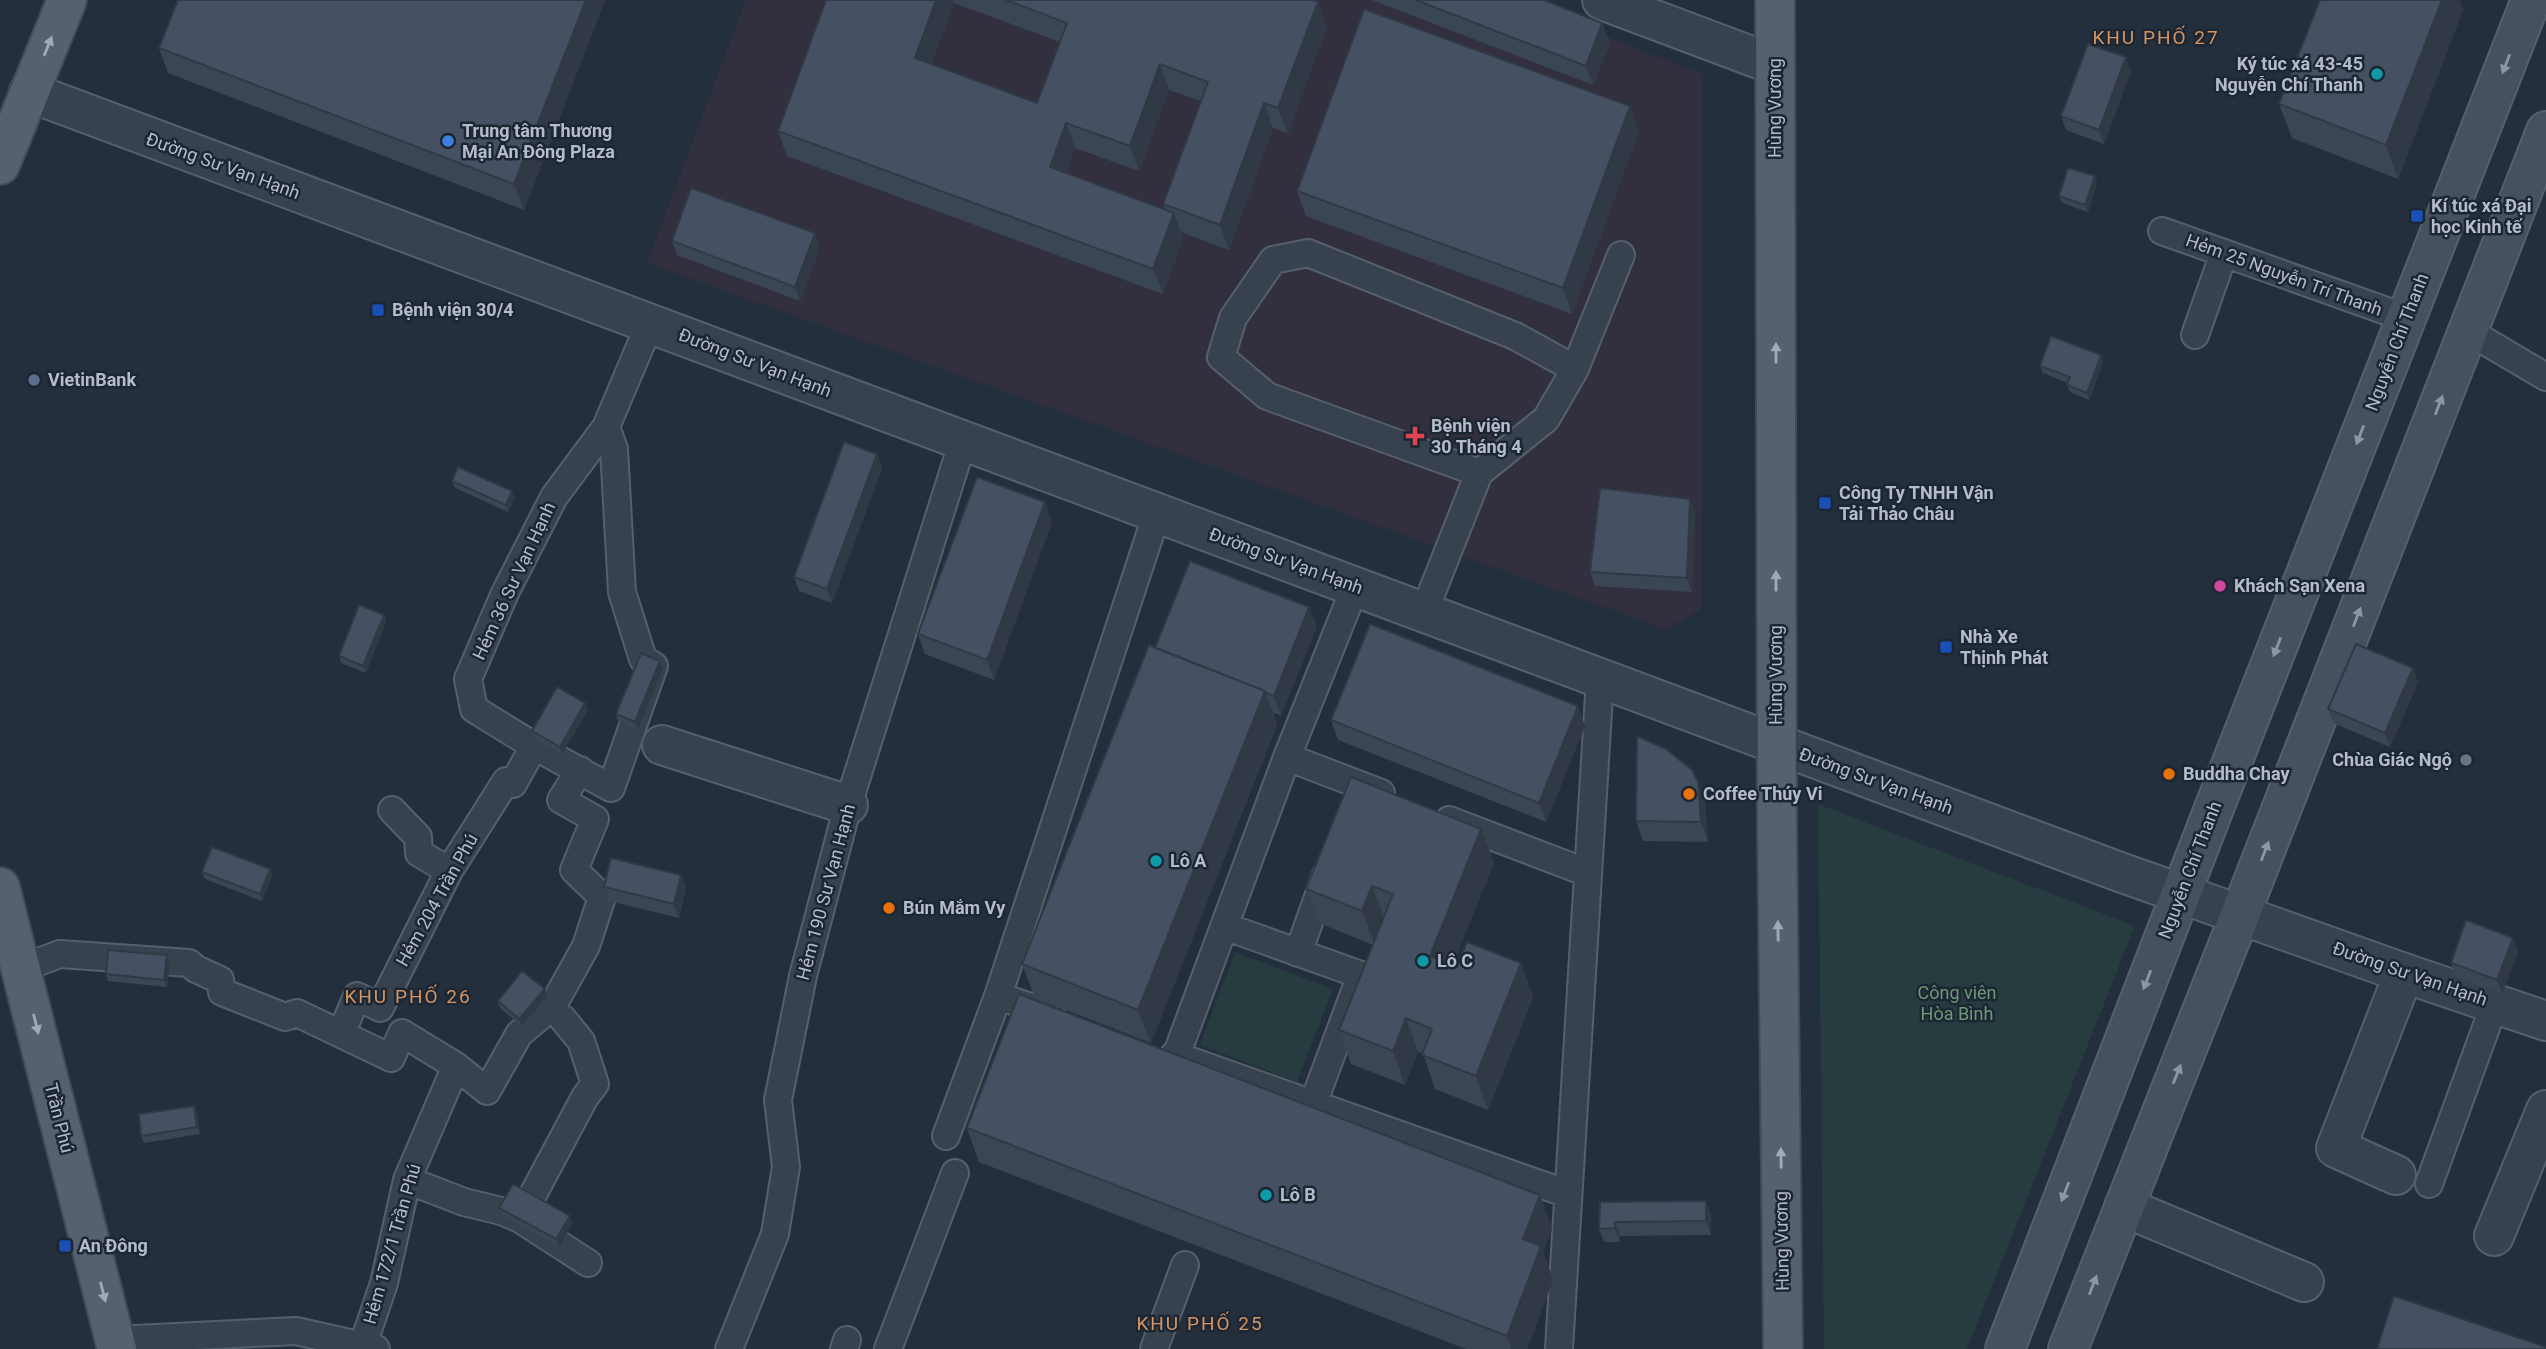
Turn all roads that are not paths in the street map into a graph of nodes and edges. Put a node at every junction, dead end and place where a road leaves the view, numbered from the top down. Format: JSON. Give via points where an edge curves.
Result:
{"nodes":[{"id":1,"x":67,"y":0,"type":"edge"},
{"id":2,"x":1602,"y":0,"type":"edge"},
{"id":3,"x":1775,"y":0,"type":"edge"},
{"id":4,"x":2530,"y":0,"type":"edge"},
{"id":5,"x":1640,"y":7,"type":"edge"},
{"id":6,"x":1775,"y":65,"type":"junction"},
{"id":7,"x":15,"y":87,"type":"edge"},
{"id":8,"x":2546,"y":131,"type":"edge"},
{"id":9,"x":0,"y":165,"type":"edge"},
{"id":10,"x":2536,"y":183,"type":"edge"},
{"id":11,"x":2162,"y":231,"type":"dead end"},
{"id":12,"x":2224,"y":253,"type":"junction"},
{"id":13,"x":1621,"y":255,"type":"dead end"},
{"id":14,"x":2406,"y":318,"type":"junction"},
{"id":15,"x":650,"y":323,"type":"junction"},
{"id":16,"x":2468,"y":331,"type":"junction"},
{"id":17,"x":2194,"y":335,"type":"dead end"},
{"id":18,"x":1575,"y":369,"type":"junction"},
{"id":19,"x":2546,"y":377,"type":"edge"},
{"id":20,"x":606,"y":426,"type":"junction"},
{"id":21,"x":963,"y":440,"type":"junction"},
{"id":22,"x":1479,"y":473,"type":"junction"},
{"id":23,"x":1157,"y":513,"type":"junction"},
{"id":24,"x":1355,"y":587,"type":"junction"},
{"id":25,"x":1424,"y":612,"type":"junction"},
{"id":26,"x":1600,"y":679,"type":"junction"},
{"id":27,"x":662,"y":745,"type":"dead end"},
{"id":28,"x":1776,"y":745,"type":"junction"},
{"id":29,"x":534,"y":746,"type":"junction"},
{"id":30,"x":1287,"y":757,"type":"junction"},
{"id":31,"x":580,"y":770,"type":"junction"},
{"id":32,"x":1360,"y":785,"type":"junction"},
{"id":33,"x":1398,"y":800,"type":"edge"},
{"id":34,"x":848,"y":805,"type":"junction"},
{"id":35,"x":392,"y":810,"type":"dead end"},
{"id":36,"x":1423,"y":810,"type":"edge"},
{"id":37,"x":1350,"y":811,"type":"edge"},
{"id":38,"x":1336,"y":849,"type":"edge"},
{"id":39,"x":449,"y":871,"type":"junction"},
{"id":40,"x":1588,"y":873,"type":"junction"},
{"id":41,"x":0,"y":887,"type":"edge"},
{"id":42,"x":2181,"y":894,"type":"junction"},
{"id":43,"x":2240,"y":915,"type":"junction"},
{"id":44,"x":1224,"y":926,"type":"junction"},
{"id":45,"x":1298,"y":953,"type":"junction"},
{"id":46,"x":22,"y":968,"type":"junction"},
{"id":47,"x":2404,"y":973,"type":"junction"},
{"id":48,"x":998,"y":996,"type":"junction"},
{"id":49,"x":2495,"y":1003,"type":"junction"},
{"id":50,"x":564,"y":1019,"type":"dead end"},
{"id":51,"x":2546,"y":1021,"type":"edge"},
{"id":52,"x":1074,"y":1022,"type":"edge"},
{"id":53,"x":341,"y":1034,"type":"junction"},
{"id":54,"x":1151,"y":1047,"type":"edge"},
{"id":55,"x":1176,"y":1056,"type":"junction"},
{"id":56,"x":456,"y":1066,"type":"junction"},
{"id":57,"x":1313,"y":1104,"type":"junction"},
{"id":58,"x":2546,"y":1110,"type":"edge"},
{"id":59,"x":946,"y":1136,"type":"dead end"},
{"id":60,"x":2538,"y":1159,"type":"edge"},
{"id":61,"x":956,"y":1173,"type":"dead end"},
{"id":62,"x":407,"y":1180,"type":"junction"},
{"id":63,"x":2412,"y":1180,"type":"joint"},
{"id":64,"x":1568,"y":1194,"type":"junction"},
{"id":65,"x":2124,"y":1207,"type":"junction"},
{"id":66,"x":520,"y":1219,"type":"junction"},
{"id":67,"x":2494,"y":1236,"type":"dead end"},
{"id":68,"x":588,"y":1263,"type":"dead end"},
{"id":69,"x":1185,"y":1265,"type":"dead end"},
{"id":70,"x":2304,"y":1282,"type":"dead end"},
{"id":71,"x":116,"y":1345,"type":"edge"},
{"id":72,"x":369,"y":1347,"type":"edge"},
{"id":73,"x":729,"y":1349,"type":"edge"},
{"id":74,"x":888,"y":1349,"type":"edge"},
{"id":75,"x":1154,"y":1349,"type":"edge"},
{"id":76,"x":1559,"y":1349,"type":"edge"},
{"id":77,"x":1783,"y":1349,"type":"edge"},
{"id":78,"x":2005,"y":1349,"type":"edge"},
{"id":79,"x":2068,"y":1349,"type":"edge"}],
"edges":[{"from":7,"to":1,"type":"main road","one_way":true},
{"from":2,"to":5,"type":"street"},
{"from":3,"to":6,"type":"main road","name":"Hùng Vương"},
{"from":4,"to":14,"type":"main road","name":"Nguyễn Chí Thanh","one_way":true},
{"from":5,"to":6,"type":"street"},
{"from":28,"to":6,"type":"main road","name":"Hùng Vương","one_way":true},
{"from":7,"to":9,"type":"main road"},
{"from":7,"to":15,"type":"street","name":"Đường Sư Vạn Hạnh"},
{"from":8,"to":10,"type":"main road"},
{"from":10,"to":16,"type":"main road"},
{"from":11,"to":12,"type":"lane","name":"Hẻm 25 Nguyễn Trí Thanh"},
{"from":12,"to":14,"type":"lane","name":"Hẻm 25 Nguyễn Trí Thanh"},
{"from":12,"to":17,"type":"lane"},
{"from":13,"to":18,"type":"lane"},
{"from":14,"to":42,"type":"main road","name":"Nguyễn Chí Thanh","one_way":true},
{"from":15,"to":20,"type":"lane","name":"Hẻm 36 Sư Vạn Hạnh"},
{"from":15,"to":21,"type":"street","name":"Đường Sư Vạn Hạnh"},
{"from":16,"to":19,"type":"lane"},
{"from":43,"to":16,"type":"main road","one_way":true},
{"from":18,"to":22,"type":"lane","via":[[1546,419]]},
{"from":18,"to":22,"type":"lane","via":[[1515,336],[1308,253],[1273,260],[1233,318],[1221,357],[1267,396]]},
{"from":20,"to":29,"type":"lane","name":"Hẻm 36 Sư Vạn Hạnh","via":[[554,497],[468,679],[474,709]]},
{"from":20,"to":31,"type":"lane","name":"Hẻm 36 Sư Vạn Hạnh","via":[[614,449],[622,592],[643,659],[654,666],[611,788]]},
{"from":21,"to":23,"type":"street","name":"Đường Sư Vạn Hạnh"},
{"from":21,"to":34,"type":"lane","name":"Hẻm 190 Sư Vạn Hạnh"},
{"from":22,"to":25,"type":"lane"},
{"from":23,"to":24,"type":"street","name":"Đường Sư Vạn Hạnh"},
{"from":23,"to":48,"type":"lane"},
{"from":24,"to":25,"type":"street","name":"Đường Sư Vạn Hạnh"},
{"from":24,"to":30,"type":"lane"},
{"from":25,"to":26,"type":"street","name":"Đường Sư Vạn Hạnh"},
{"from":26,"to":28,"type":"street","name":"Đường Sư Vạn Hạnh"},
{"from":26,"to":40,"type":"lane"},
{"from":27,"to":34,"type":"street"},
{"from":28,"to":42,"type":"street","name":"Đường Sư Vạn Hạnh"},
{"from":77,"to":28,"type":"main road","name":"Hùng Vương","one_way":true},
{"from":29,"to":31,"type":"lane","name":"Hẻm 36 Sư Vạn Hạnh"},
{"from":29,"to":39,"type":"lane","name":"Hẻm 204 Trần Phú","via":[[513,784],[506,781]]},
{"from":30,"to":32,"type":"lane"},
{"from":30,"to":44,"type":"lane"},
{"from":31,"to":56,"type":"lane","via":[[561,800],[596,819],[574,870],[603,897],[586,946],[552,1007],[519,1034],[487,1091]]},
{"from":32,"to":33,"type":"lane"},
{"from":32,"to":37,"type":"lane"},
{"from":34,"to":73,"type":"lane","name":"Hẻm 190 Sư Vạn Hạnh","via":[[803,976],[778,1100],[786,1167],[775,1234]]},
{"from":35,"to":39,"type":"lane","via":[[418,837],[419,853]]},
{"from":36,"to":40,"type":"lane"},
{"from":38,"to":45,"type":"lane"},
{"from":39,"to":53,"type":"lane","name":"Hẻm 204 Trần Phú","via":[[380,1008],[356,996]]},
{"from":40,"to":64,"type":"lane"},
{"from":41,"to":46,"type":"main road","name":"Trần Phú"},
{"from":42,"to":43,"type":"street","name":"Đường Sư Vạn Hạnh"},
{"from":42,"to":78,"type":"main road","name":"Nguyễn Chí Thanh","one_way":true},
{"from":43,"to":47,"type":"street","name":"Đường Sư Vạn Hạnh"},
{"from":65,"to":43,"type":"main road","one_way":true},
{"from":44,"to":45,"type":"lane"},
{"from":44,"to":55,"type":"lane"},
{"from":45,"to":57,"type":"lane","via":[[1361,975]]},
{"from":46,"to":53,"type":"lane","via":[[60,954],[189,963],[220,980],[222,992],[285,1017],[297,1013]]},
{"from":46,"to":71,"type":"main road","name":"Trần Phú","one_way":true},
{"from":47,"to":49,"type":"street","name":"Đường Sư Vạn Hạnh"},
{"from":47,"to":63,"type":"street","via":[[2336,1148]]},
{"from":48,"to":52,"type":"lane"},
{"from":48,"to":59,"type":"lane"},
{"from":49,"to":51,"type":"street","name":"Đường Sư Vạn Hạnh"},
{"from":49,"to":63,"type":"lane"},
{"from":50,"to":66,"type":"lane","via":[[581,1041],[595,1084]]},
{"from":53,"to":56,"type":"lane","via":[[391,1058],[402,1033]]},
{"from":54,"to":55,"type":"lane"},
{"from":55,"to":57,"type":"lane"},
{"from":56,"to":62,"type":"lane","name":"Hẻm 172/1 Trần Phú"},
{"from":57,"to":64,"type":"lane"},
{"from":58,"to":60,"type":"street"},
{"from":60,"to":67,"type":"street"},
{"from":61,"to":74,"type":"lane"},
{"from":62,"to":66,"type":"lane"},
{"from":62,"to":72,"type":"lane","name":"Hẻm 172/1 Trần Phú"},
{"from":64,"to":76,"type":"lane"},
{"from":65,"to":70,"type":"street"},
{"from":79,"to":65,"type":"main road","one_way":true},
{"from":66,"to":68,"type":"lane"},
{"from":69,"to":75,"type":"lane"},
{"from":71,"to":72,"type":"lane","via":[[296,1331]]}]}
